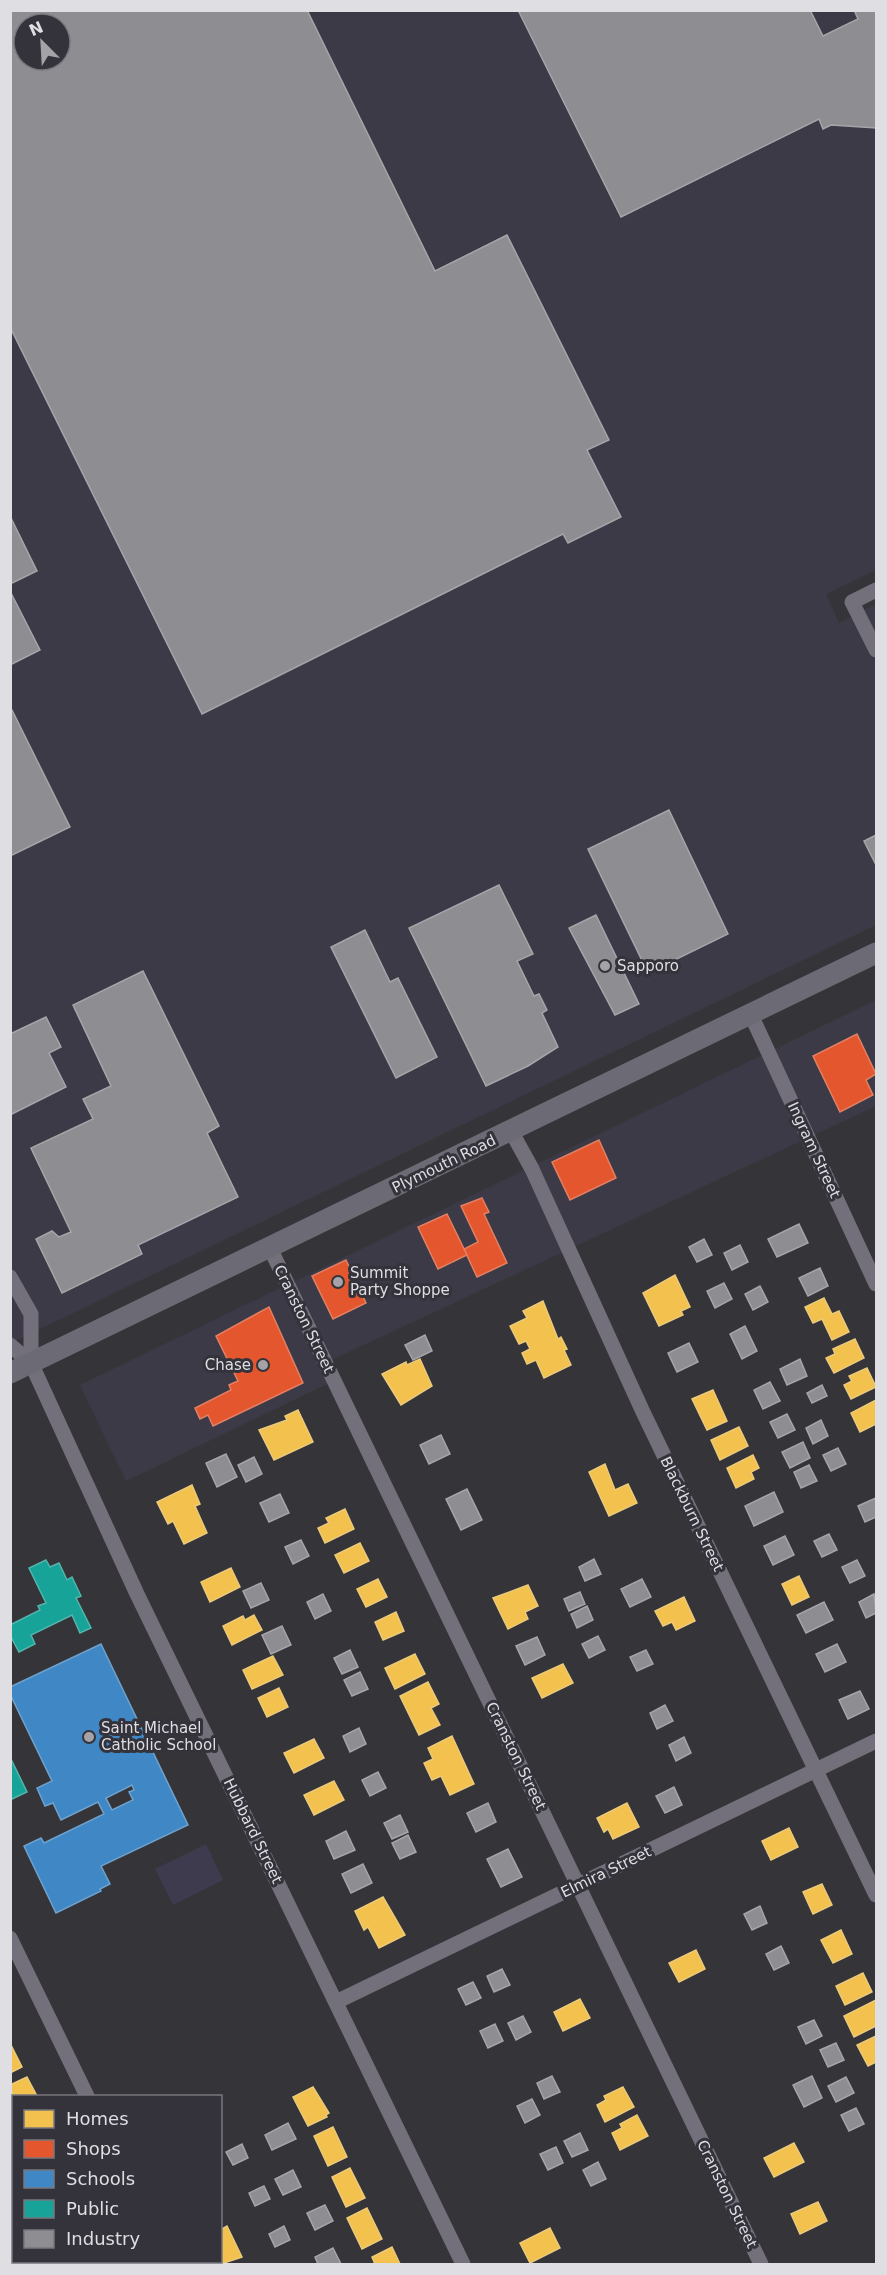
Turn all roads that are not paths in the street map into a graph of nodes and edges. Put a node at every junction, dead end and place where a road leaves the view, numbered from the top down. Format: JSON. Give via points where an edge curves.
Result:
{"nodes":[{"id":1,"x":876,"y":590,"type":"edge"},
{"id":2,"x":876,"y":650,"type":"edge"},
{"id":3,"x":876,"y":954,"type":"edge"},
{"id":4,"x":751,"y":1016,"type":"junction"},
{"id":5,"x":511,"y":1131,"type":"junction"},
{"id":6,"x":270,"y":1248,"type":"junction"},
{"id":7,"x":10,"y":1276,"type":"edge"},
{"id":8,"x":876,"y":1284,"type":"edge"},
{"id":9,"x":10,"y":1344,"type":"edge"},
{"id":10,"x":31,"y":1363,"type":"junction"},
{"id":11,"x":10,"y":1373,"type":"edge"},
{"id":12,"x":876,"y":1741,"type":"edge"},
{"id":13,"x":816,"y":1771,"type":"junction"},
{"id":14,"x":579,"y":1885,"type":"junction"},
{"id":15,"x":876,"y":1895,"type":"edge"},
{"id":16,"x":10,"y":1938,"type":"edge"},
{"id":17,"x":336,"y":2002,"type":"junction"},
{"id":18,"x":86,"y":2095,"type":"edge"},
{"id":19,"x":463,"y":2265,"type":"edge"},
{"id":20,"x":761,"y":2265,"type":"edge"}],
"edges":[{"from":1,"to":2,"type":"street","via":[[852,602]]},
{"from":3,"to":4,"type":"main road","name":"Plymouth Road"},
{"from":4,"to":5,"type":"main road","name":"Plymouth Road"},
{"from":4,"to":8,"type":"street","name":"Ingram Street"},
{"from":5,"to":6,"type":"main road","name":"Plymouth Road"},
{"from":5,"to":13,"type":"street","name":"Blackburn Street"},
{"from":6,"to":10,"type":"main road","name":"Plymouth Road"},
{"from":6,"to":14,"type":"street","name":"Cranston Street"},
{"from":7,"to":10,"type":"street","via":[[31,1314]]},
{"from":9,"to":10,"type":"street"},
{"from":10,"to":11,"type":"main road","name":"Plymouth Road"},
{"from":10,"to":17,"type":"street","name":"Hubbard Street","via":[[146,1612]]},
{"from":12,"to":13,"type":"street","name":"Elmira Street"},
{"from":13,"to":14,"type":"street","name":"Elmira Street"},
{"from":13,"to":15,"type":"street","name":"Blackburn Street"},
{"from":14,"to":17,"type":"street","name":"Elmira Street"},
{"from":14,"to":20,"type":"street","name":"Cranston Street"},
{"from":16,"to":18,"type":"street"},
{"from":17,"to":19,"type":"street","name":"Hubbard Street"}]}
